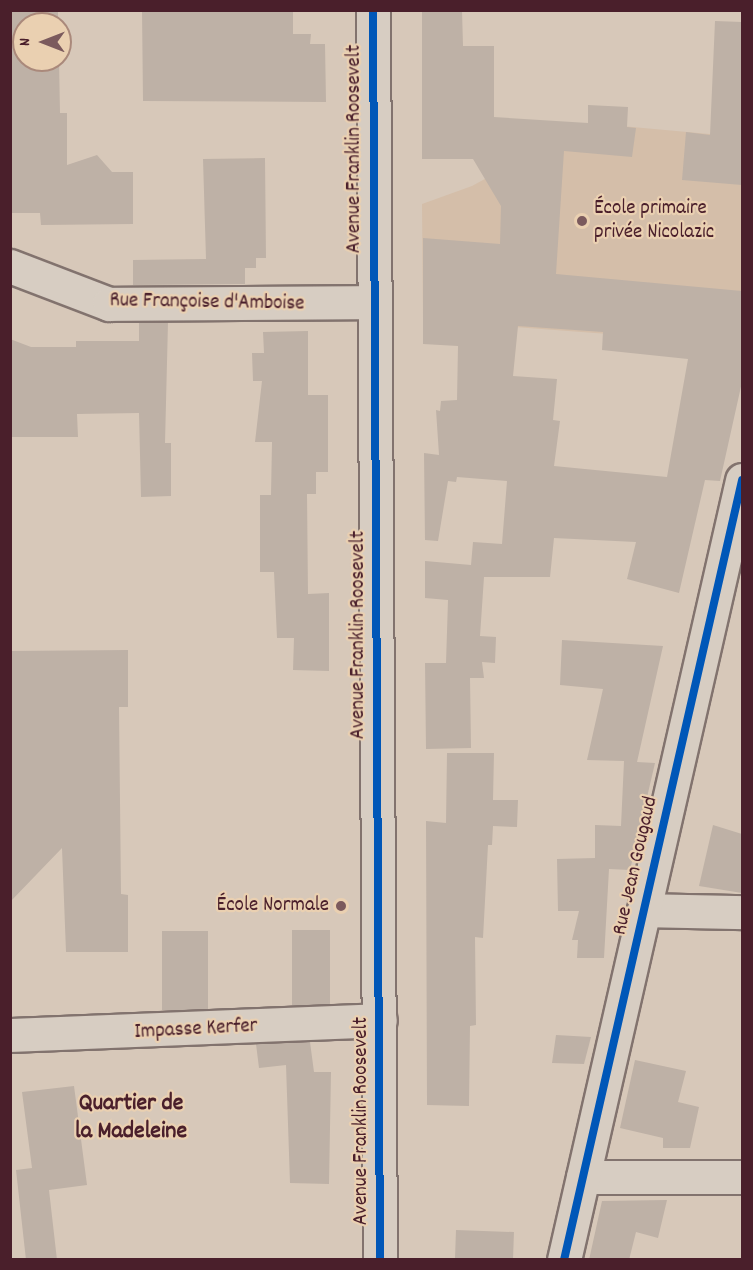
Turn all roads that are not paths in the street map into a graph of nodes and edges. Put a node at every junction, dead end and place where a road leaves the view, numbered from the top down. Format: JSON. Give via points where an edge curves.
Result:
{"nodes":[{"id":1,"x":373,"y":10,"type":"edge"},
{"id":2,"x":10,"y":266,"type":"edge"},
{"id":3,"x":374,"y":302,"type":"junction"},
{"id":4,"x":742,"y":480,"type":"edge"},
{"id":5,"x":644,"y":910,"type":"junction"},
{"id":6,"x":742,"y":912,"type":"edge"},
{"id":7,"x":380,"y":1020,"type":"junction"},
{"id":8,"x":10,"y":1035,"type":"edge"},
{"id":9,"x":583,"y":1177,"type":"junction"},
{"id":10,"x":742,"y":1177,"type":"edge"},
{"id":11,"x":380,"y":1260,"type":"edge"},
{"id":12,"x":564,"y":1260,"type":"edge"}],
"edges":[{"from":1,"to":3,"type":"main road","name":"Avenue Franklin Roosevelt"},
{"from":2,"to":3,"type":"main road","name":"Rue Françoise d'Amboise","via":[[109,304]]},
{"from":3,"to":7,"type":"main road","name":"Avenue Franklin Roosevelt"},
{"from":4,"to":5,"type":"main road","name":"Rue Jean Gougaud"},
{"from":5,"to":6,"type":"main road"},
{"from":5,"to":9,"type":"main road","name":"Rue Jean Gougaud"},
{"from":7,"to":8,"type":"main road","name":"Impasse Kerfer"},
{"from":7,"to":11,"type":"main road","name":"Avenue Franklin Roosevelt"},
{"from":9,"to":10,"type":"main road"},
{"from":9,"to":12,"type":"main road","name":"Rue Jean Gougaud"}]}
